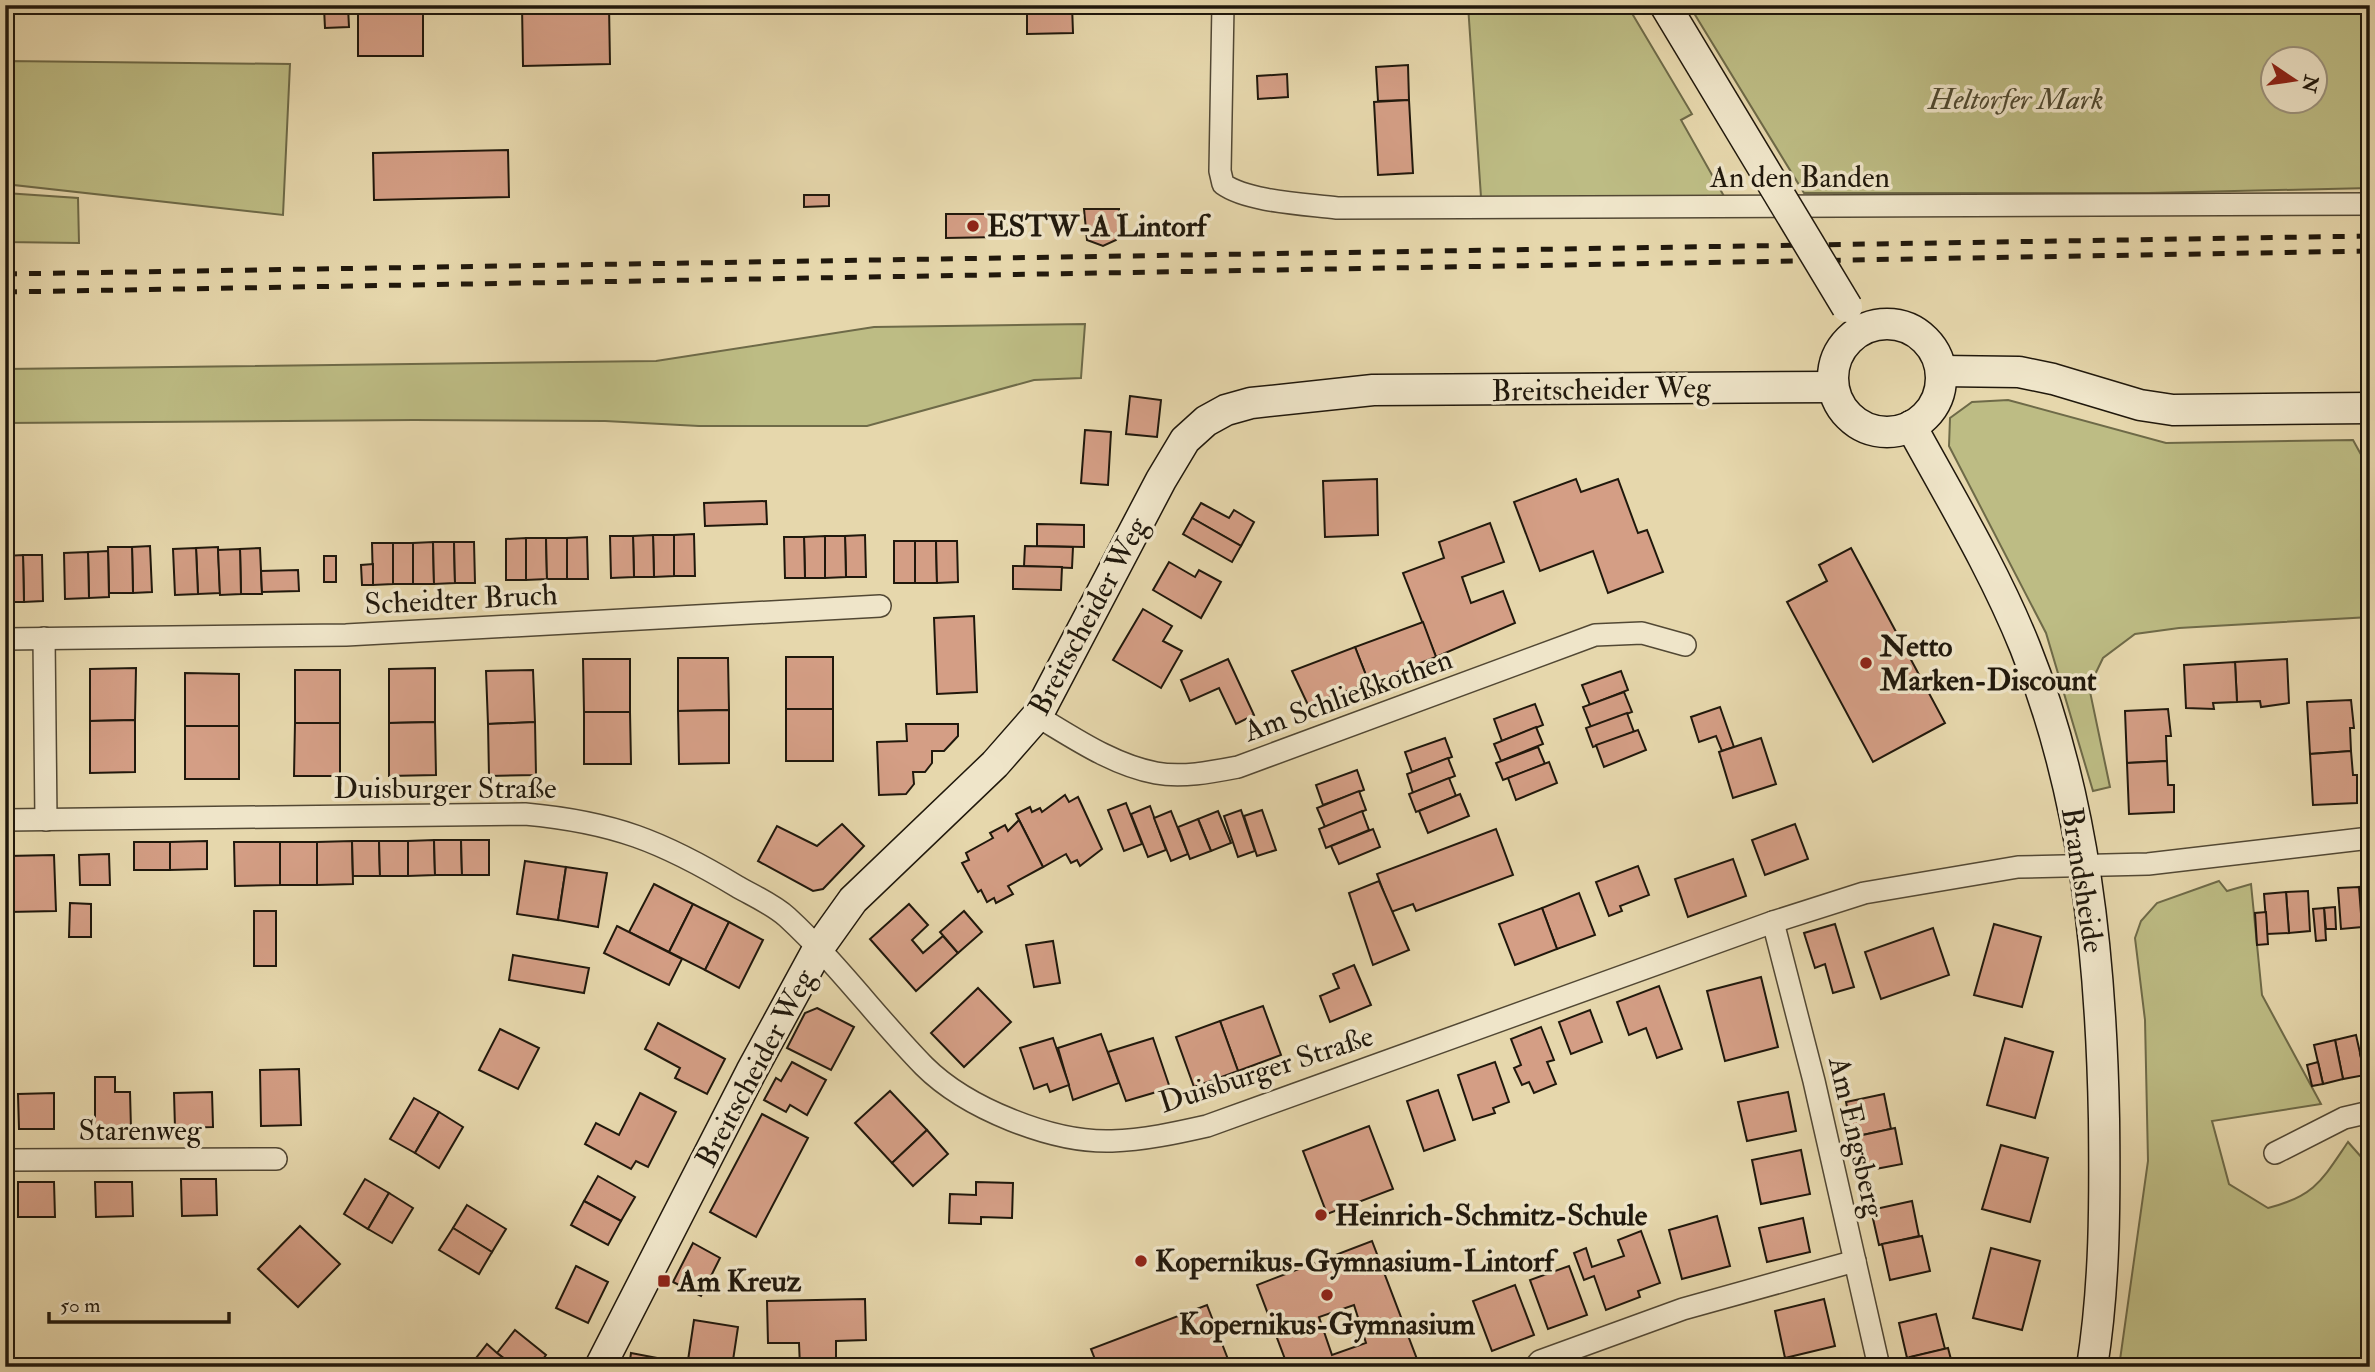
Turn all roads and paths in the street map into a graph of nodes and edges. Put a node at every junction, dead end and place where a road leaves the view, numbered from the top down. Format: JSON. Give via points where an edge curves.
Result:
{"nodes":[{"id":1,"x":1223,"y":5,"type":"edge"},
{"id":2,"x":1665,"y":5,"type":"edge"},
{"id":3,"x":2370,"y":204,"type":"edge"},
{"id":4,"x":1854,"y":318,"type":"junction"},
{"id":5,"x":1941,"y":371,"type":"junction"},
{"id":6,"x":1832,"y":387,"type":"junction"},
{"id":7,"x":2370,"y":408,"type":"edge"},
{"id":8,"x":1911,"y":426,"type":"junction"},
{"id":9,"x":880,"y":606,"type":"dead end"},
{"id":10,"x":44,"y":638,"type":"junction"},
{"id":11,"x":5,"y":639,"type":"edge"},
{"id":12,"x":1685,"y":645,"type":"dead end"},
{"id":13,"x":1037,"y":716,"type":"junction"},
{"id":14,"x":5,"y":820,"type":"edge"},
{"id":15,"x":46,"y":820,"type":"junction"},
{"id":16,"x":2370,"y":838,"type":"edge"},
{"id":17,"x":2086,"y":867,"type":"junction"},
{"id":18,"x":1773,"y":922,"type":"junction"},
{"id":19,"x":818,"y":949,"type":"junction"},
{"id":20,"x":2370,"y":1112,"type":"edge"},
{"id":21,"x":2275,"y":1153,"type":"dead end"},
{"id":22,"x":276,"y":1158,"type":"dead end"},
{"id":23,"x":5,"y":1160,"type":"edge"},
{"id":24,"x":1855,"y":1261,"type":"junction"},
{"id":25,"x":600,"y":1367,"type":"edge"},
{"id":26,"x":1535,"y":1367,"type":"edge"},
{"id":27,"x":1879,"y":1367,"type":"edge"},
{"id":28,"x":2092,"y":1367,"type":"edge"}],
"edges":[{"from":1,"to":3,"type":"street","name":"An den Banden","via":[[1223,184],[1337,208]]},
{"from":2,"to":4,"type":"street","bridge":true},
{"from":4,"to":5,"type":"street","via":[[1902,325],[1921,335],[1934,351]]},
{"from":4,"to":6,"type":"street","via":[[1838,355]]},
{"from":5,"to":7,"type":"street","via":[[2019,372],[2173,410]]},
{"from":5,"to":8,"type":"street","via":[[1935,403]]},
{"from":6,"to":8,"type":"street","via":[[1838,404],[1863,427],[1887,432]]},
{"from":6,"to":13,"type":"street","name":"Breitscheider Weg","via":[[1373,390],[1251,403],[1226,410],[1185,440]]},
{"from":8,"to":17,"type":"street","name":"Brandsheide","via":[[1998,584],[2026,649],[2054,733]]},
{"from":9,"to":10,"type":"street","name":"Scheidter Bruch","via":[[346,635]]},
{"from":10,"to":11,"type":"street","name":"Scheidter Bruch"},
{"from":10,"to":15,"type":"street"},
{"from":12,"to":13,"type":"street","name":"Am Schließkothen","via":[[1642,633],[1595,635],[1238,767],[1201,773],[1156,774],[1100,754]]},
{"from":13,"to":19,"type":"street","name":"Breitscheider Weg","via":[[995,764],[853,901]]},
{"from":14,"to":15,"type":"street","name":"Duisburger Straße"},
{"from":15,"to":19,"type":"street","name":"Duisburger Straße","via":[[525,814],[575,818],[649,839],[701,864],[785,915]]},
{"from":16,"to":17,"type":"street","name":"Duisburger Straße","via":[[2201,859]]},
{"from":17,"to":18,"type":"street","name":"Duisburger Straße","via":[[2018,867],[1876,891]]},
{"from":17,"to":28,"type":"street","name":"Brandsheide","via":[[2101,1021],[2105,1171]]},
{"from":18,"to":19,"type":"street","name":"Duisburger Straße","via":[[1207,1126],[1110,1141],[1063,1136],[974,1104],[926,1068]]},
{"from":18,"to":24,"type":"street","name":"Am Engsberg"},
{"from":19,"to":25,"type":"street","name":"Breitscheider Weg"},
{"from":20,"to":21,"type":"street","via":[[2344,1118]]},
{"from":22,"to":23,"type":"street","name":"Starenweg"},
{"from":24,"to":26,"type":"street","via":[[1683,1309],[1540,1361]]},
{"from":24,"to":27,"type":"street","name":"Am Engsberg"}]}
